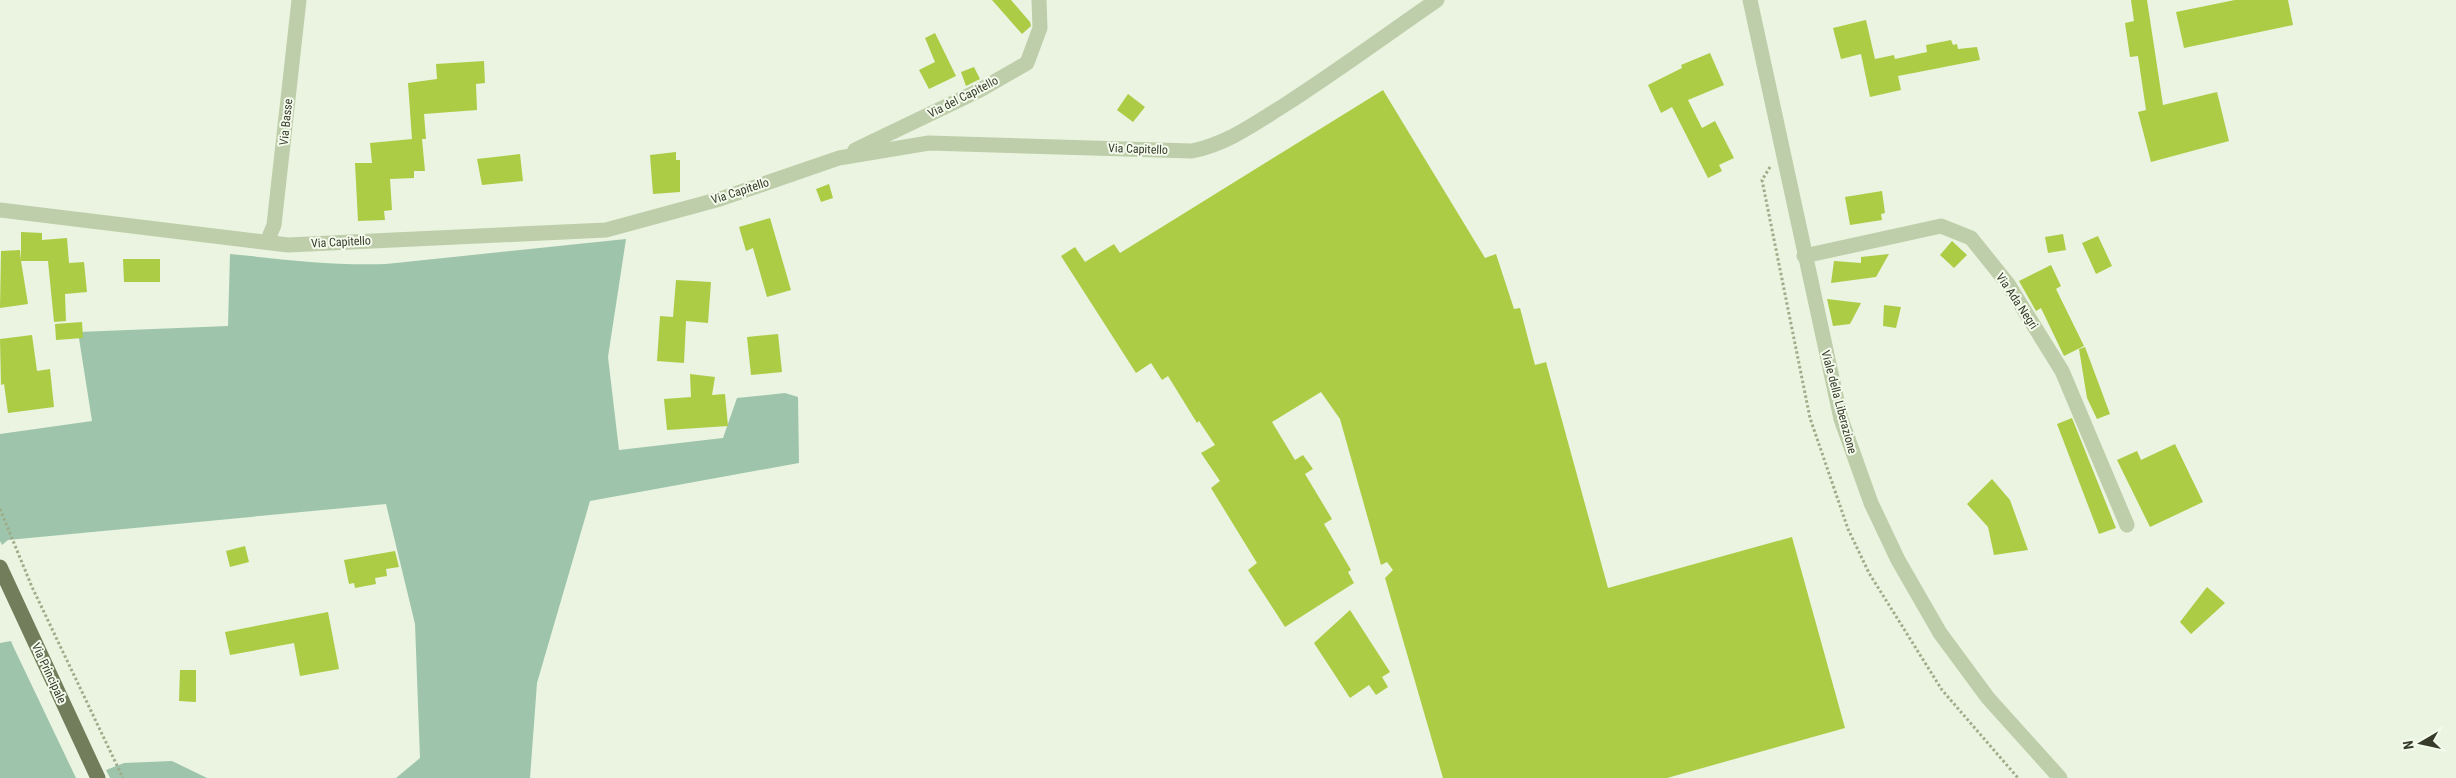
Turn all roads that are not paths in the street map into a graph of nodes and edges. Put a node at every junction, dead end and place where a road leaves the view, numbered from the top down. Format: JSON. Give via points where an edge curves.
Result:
{"nodes":[{"id":1,"x":299,"y":0,"type":"edge"},
{"id":2,"x":1040,"y":0,"type":"edge"},
{"id":3,"x":1437,"y":0,"type":"edge"},
{"id":4,"x":1750,"y":0,"type":"edge"},
{"id":5,"x":838,"y":158,"type":"junction"},
{"id":6,"x":0,"y":210,"type":"edge"},
{"id":7,"x":267,"y":242,"type":"junction"},
{"id":8,"x":1804,"y":256,"type":"junction"},
{"id":9,"x":2127,"y":525,"type":"dead end"},
{"id":10,"x":0,"y":567,"type":"edge"},
{"id":11,"x":98,"y":778,"type":"edge"},
{"id":12,"x":2060,"y":778,"type":"edge"}],
"edges":[{"from":1,"to":7,"type":"street","name":"Via Basse","via":[[274,225]]},
{"from":2,"to":5,"type":"street","name":"Via del Capitello","via":[[1040,28],[1027,63],[980,90]]},
{"from":3,"to":5,"type":"street","name":"Via Capitello","via":[[1303,93],[1213,147],[1192,151],[929,143]]},
{"from":4,"to":8,"type":"street","name":"Viale della Liberazione"},
{"from":5,"to":7,"type":"street","name":"Via Capitello","via":[[720,199],[606,230],[288,245]]},
{"from":6,"to":7,"type":"street","name":"Via Capitello"},
{"from":8,"to":9,"type":"street","name":"Via Ada Negri","via":[[1941,226],[1971,238],[2008,284],[2062,371]]},
{"from":8,"to":12,"type":"street","name":"Viale della Liberazione","via":[[1841,419],[1871,503],[1898,560],[1940,633],[1988,698]]},
{"from":10,"to":11,"type":"main road","name":"Via Principale"}]}
